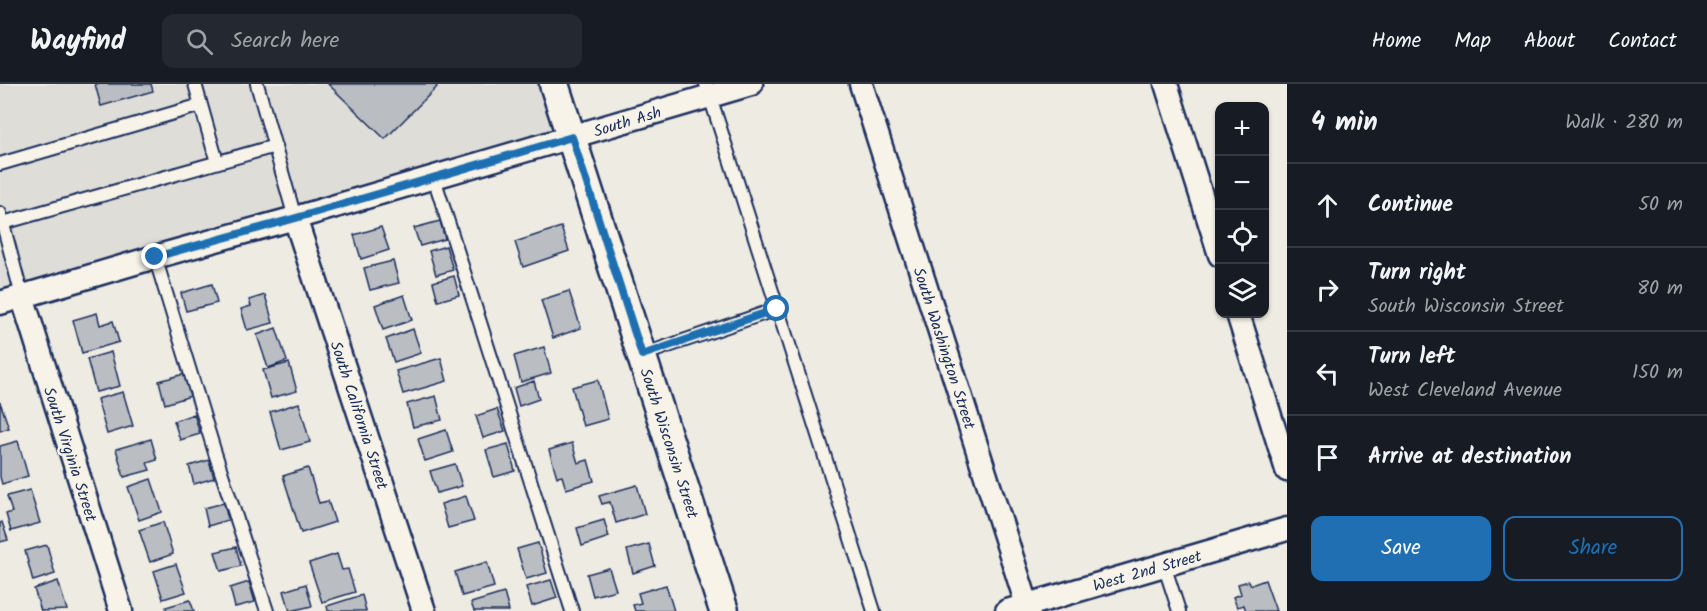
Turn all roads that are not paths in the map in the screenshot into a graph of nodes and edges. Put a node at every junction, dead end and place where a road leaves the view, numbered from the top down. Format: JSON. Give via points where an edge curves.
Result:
{"nodes":[{"id":1,"x":195,"y":84,"type":"edge"},
{"id":2,"x":257,"y":84,"type":"edge"},
{"id":3,"x":554,"y":84,"type":"edge"},
{"id":4,"x":751,"y":84,"type":"edge"},
{"id":5,"x":861,"y":84,"type":"edge"},
{"id":6,"x":1166,"y":84,"type":"edge"},
{"id":7,"x":708,"y":90,"type":"edge"},
{"id":8,"x":201,"y":105,"type":"junction"},
{"id":9,"x":572,"y":137,"type":"junction"},
{"id":10,"x":274,"y":146,"type":"junction"},
{"id":11,"x":217,"y":162,"type":"junction"},
{"id":12,"x":0,"y":164,"type":"edge"},
{"id":13,"x":434,"y":178,"type":"junction"},
{"id":14,"x":1,"y":218,"type":"edge"},
{"id":15,"x":296,"y":218,"type":"junction"},
{"id":16,"x":1215,"y":239,"type":"edge"},
{"id":17,"x":155,"y":257,"type":"junction"},
{"id":18,"x":11,"y":299,"type":"edge"},
{"id":19,"x":777,"y":309,"type":"junction"},
{"id":20,"x":1239,"y":318,"type":"edge"},
{"id":21,"x":642,"y":355,"type":"junction"},
{"id":22,"x":1287,"y":470,"type":"edge"},
{"id":23,"x":1287,"y":529,"type":"edge"},
{"id":24,"x":1164,"y":565,"type":"junction"},
{"id":25,"x":1021,"y":609,"type":"edge"},
{"id":26,"x":121,"y":611,"type":"edge"},
{"id":27,"x":267,"y":611,"type":"edge"},
{"id":28,"x":424,"y":611,"type":"edge"},
{"id":29,"x":572,"y":611,"type":"edge"},
{"id":30,"x":724,"y":611,"type":"edge"},
{"id":31,"x":874,"y":611,"type":"edge"},
{"id":32,"x":1179,"y":611,"type":"edge"}],
"edges":[{"from":1,"to":8,"type":"lane"},
{"from":2,"to":10,"type":"lane"},
{"from":3,"to":9,"type":"street","name":"South Wisconsin Street"},
{"from":4,"to":7,"type":"street","name":"South Ash"},
{"from":5,"to":25,"type":"street","name":"South Washington Street"},
{"from":6,"to":16,"type":"street"},
{"from":7,"to":9,"type":"street","name":"South Ash"},
{"from":7,"to":19,"type":"lane"},
{"from":8,"to":11,"type":"lane"},
{"from":8,"to":12,"type":"lane"},
{"from":9,"to":13,"type":"street","name":"South Ash"},
{"from":9,"to":21,"type":"street","name":"South Wisconsin Street"},
{"from":10,"to":11,"type":"lane"},
{"from":10,"to":15,"type":"lane"},
{"from":11,"to":14,"type":"lane"},
{"from":13,"to":15,"type":"street","name":"South Ash"},
{"from":13,"to":29,"type":"lane"},
{"from":14,"to":18,"type":"lane"},
{"from":15,"to":17,"type":"street","name":"South Ash"},
{"from":15,"to":28,"type":"street","name":"South California Street"},
{"from":17,"to":18,"type":"street","name":"South Ash"},
{"from":17,"to":27,"type":"lane"},
{"from":18,"to":26,"type":"street","name":"South Virginia Street"},
{"from":19,"to":21,"type":"lane"},
{"from":19,"to":31,"type":"lane"},
{"from":20,"to":22,"type":"street"},
{"from":21,"to":30,"type":"street","name":"South Wisconsin Street"},
{"from":23,"to":24,"type":"street","name":"West 2nd Street"},
{"from":24,"to":25,"type":"street","name":"West 2nd Street"},
{"from":24,"to":32,"type":"lane"}]}
